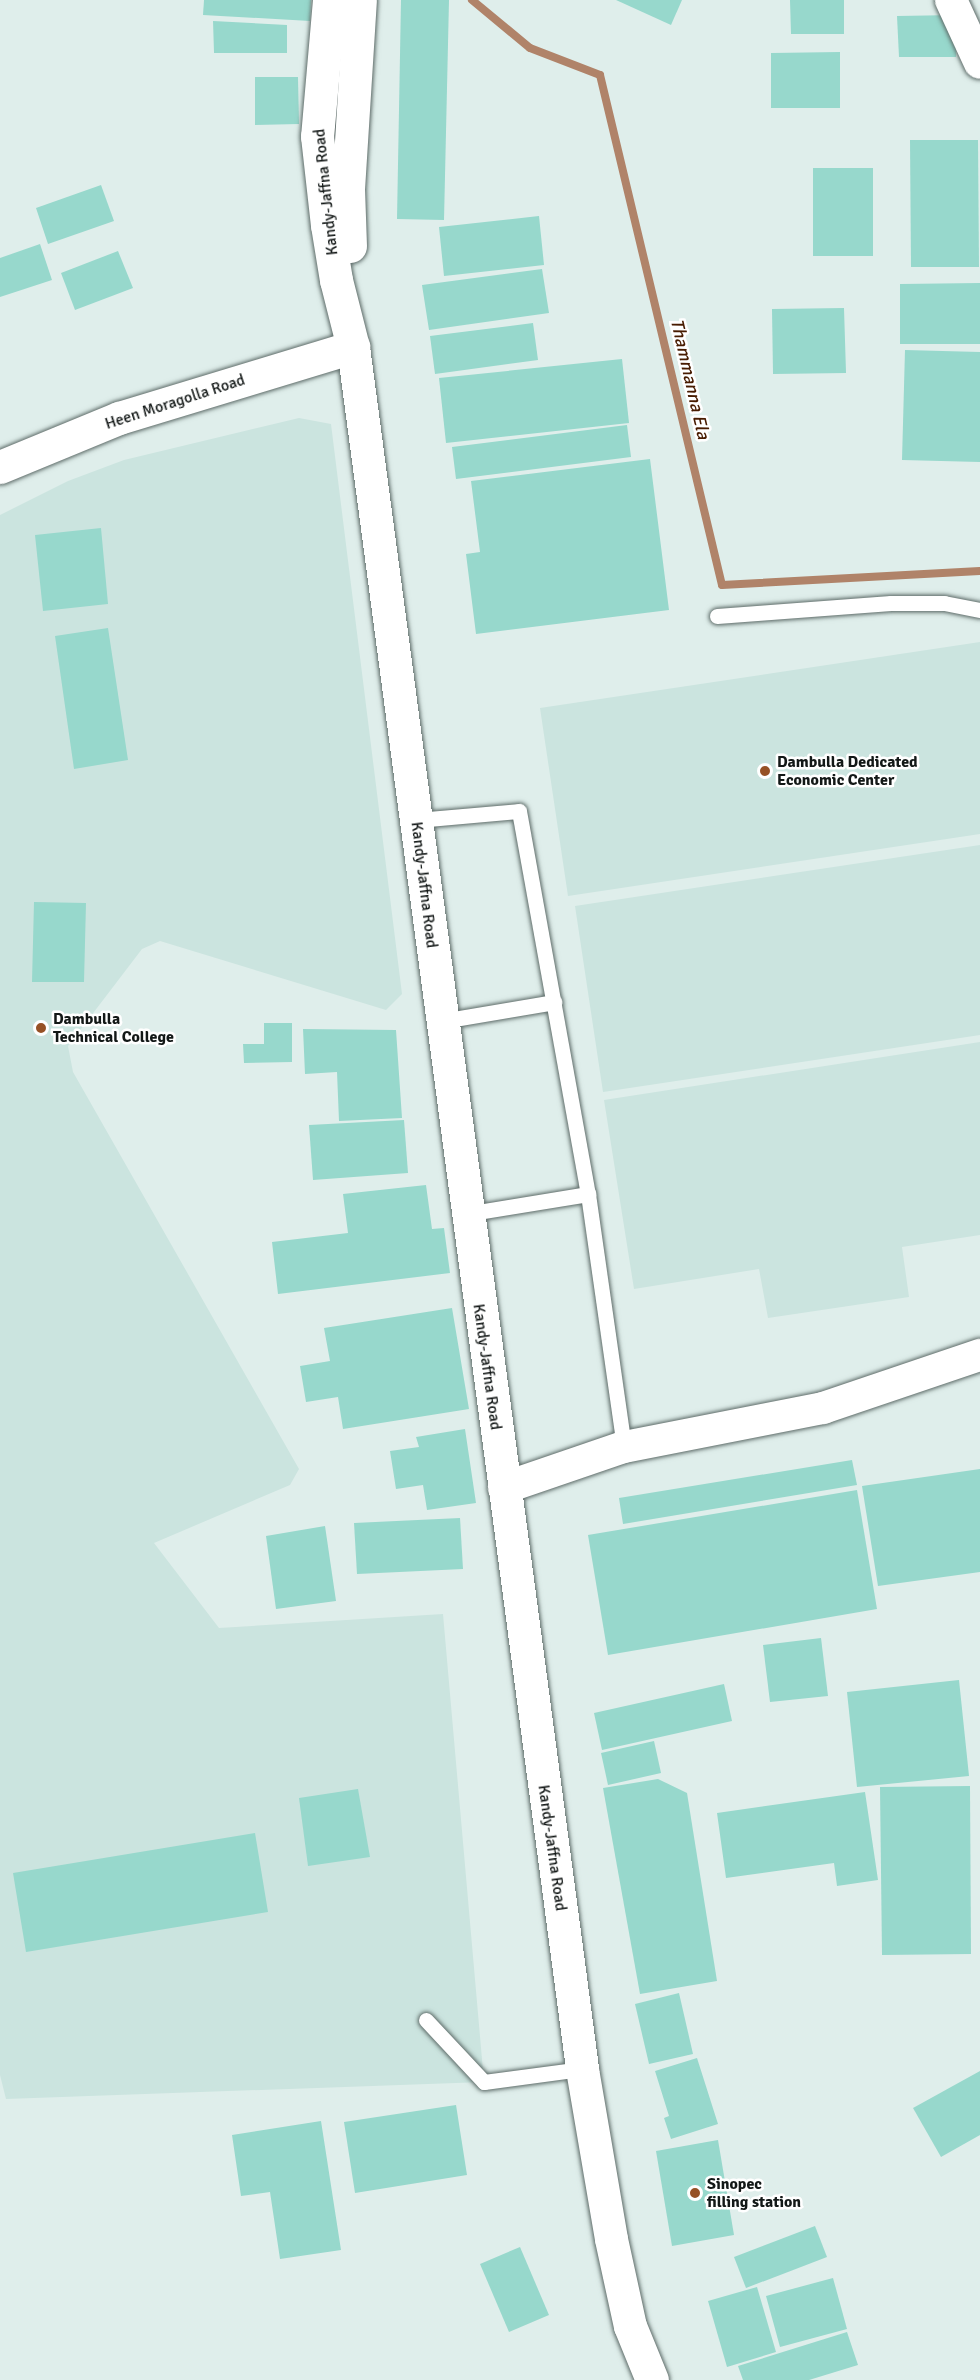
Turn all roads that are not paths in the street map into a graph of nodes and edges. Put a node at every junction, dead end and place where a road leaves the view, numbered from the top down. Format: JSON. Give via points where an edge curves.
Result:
{"nodes":[{"id":1,"x":329,"y":0,"type":"edge"},
{"id":2,"x":360,"y":0,"type":"edge"},
{"id":3,"x":951,"y":0,"type":"edge"},
{"id":4,"x":980,"y":63,"type":"edge"},
{"id":5,"x":352,"y":347,"type":"junction"},
{"id":6,"x":0,"y":467,"type":"edge"},
{"id":7,"x":980,"y":610,"type":"edge"},
{"id":8,"x":717,"y":616,"type":"dead end"},
{"id":9,"x":416,"y":820,"type":"junction"},
{"id":10,"x":554,"y":1002,"type":"junction"},
{"id":11,"x":442,"y":1021,"type":"junction"},
{"id":12,"x":588,"y":1194,"type":"junction"},
{"id":13,"x":466,"y":1214,"type":"junction"},
{"id":14,"x":980,"y":1355,"type":"edge"},
{"id":15,"x":624,"y":1447,"type":"junction"},
{"id":16,"x":504,"y":1488,"type":"junction"},
{"id":17,"x":426,"y":2020,"type":"dead end"},
{"id":18,"x":582,"y":2069,"type":"junction"},
{"id":19,"x":652,"y":2380,"type":"edge"}],
"edges":[{"from":1,"to":5,"type":"main road","name":"Kandy-Jaffna Road","via":[[317,136],[336,280]]},
{"from":2,"to":5,"type":"main road","name":"Kandy-Jaffna Road","via":[[348,189]]},
{"from":3,"to":4,"type":"street"},
{"from":5,"to":6,"type":"main road","name":"Heen Moragolla Road","via":[[119,418]]},
{"from":5,"to":9,"type":"main road","name":"Kandy-Jaffna Road"},
{"from":7,"to":8,"type":"lane","via":[[944,603],[891,603]]},
{"from":9,"to":10,"type":"lane","via":[[519,811]]},
{"from":9,"to":11,"type":"main road","name":"Kandy-Jaffna Road"},
{"from":10,"to":11,"type":"lane"},
{"from":10,"to":12,"type":"lane"},
{"from":11,"to":13,"type":"main road","name":"Kandy-Jaffna Road"},
{"from":12,"to":13,"type":"lane"},
{"from":12,"to":15,"type":"lane"},
{"from":13,"to":16,"type":"main road","name":"Kandy-Jaffna Road"},
{"from":14,"to":15,"type":"street","via":[[824,1408]]},
{"from":15,"to":16,"type":"street"},
{"from":16,"to":18,"type":"main road","name":"Kandy-Jaffna Road"},
{"from":17,"to":18,"type":"lane","via":[[484,2082]]},
{"from":18,"to":19,"type":"main road","name":"Kandy-Jaffna Road","via":[[630,2326]]}]}
